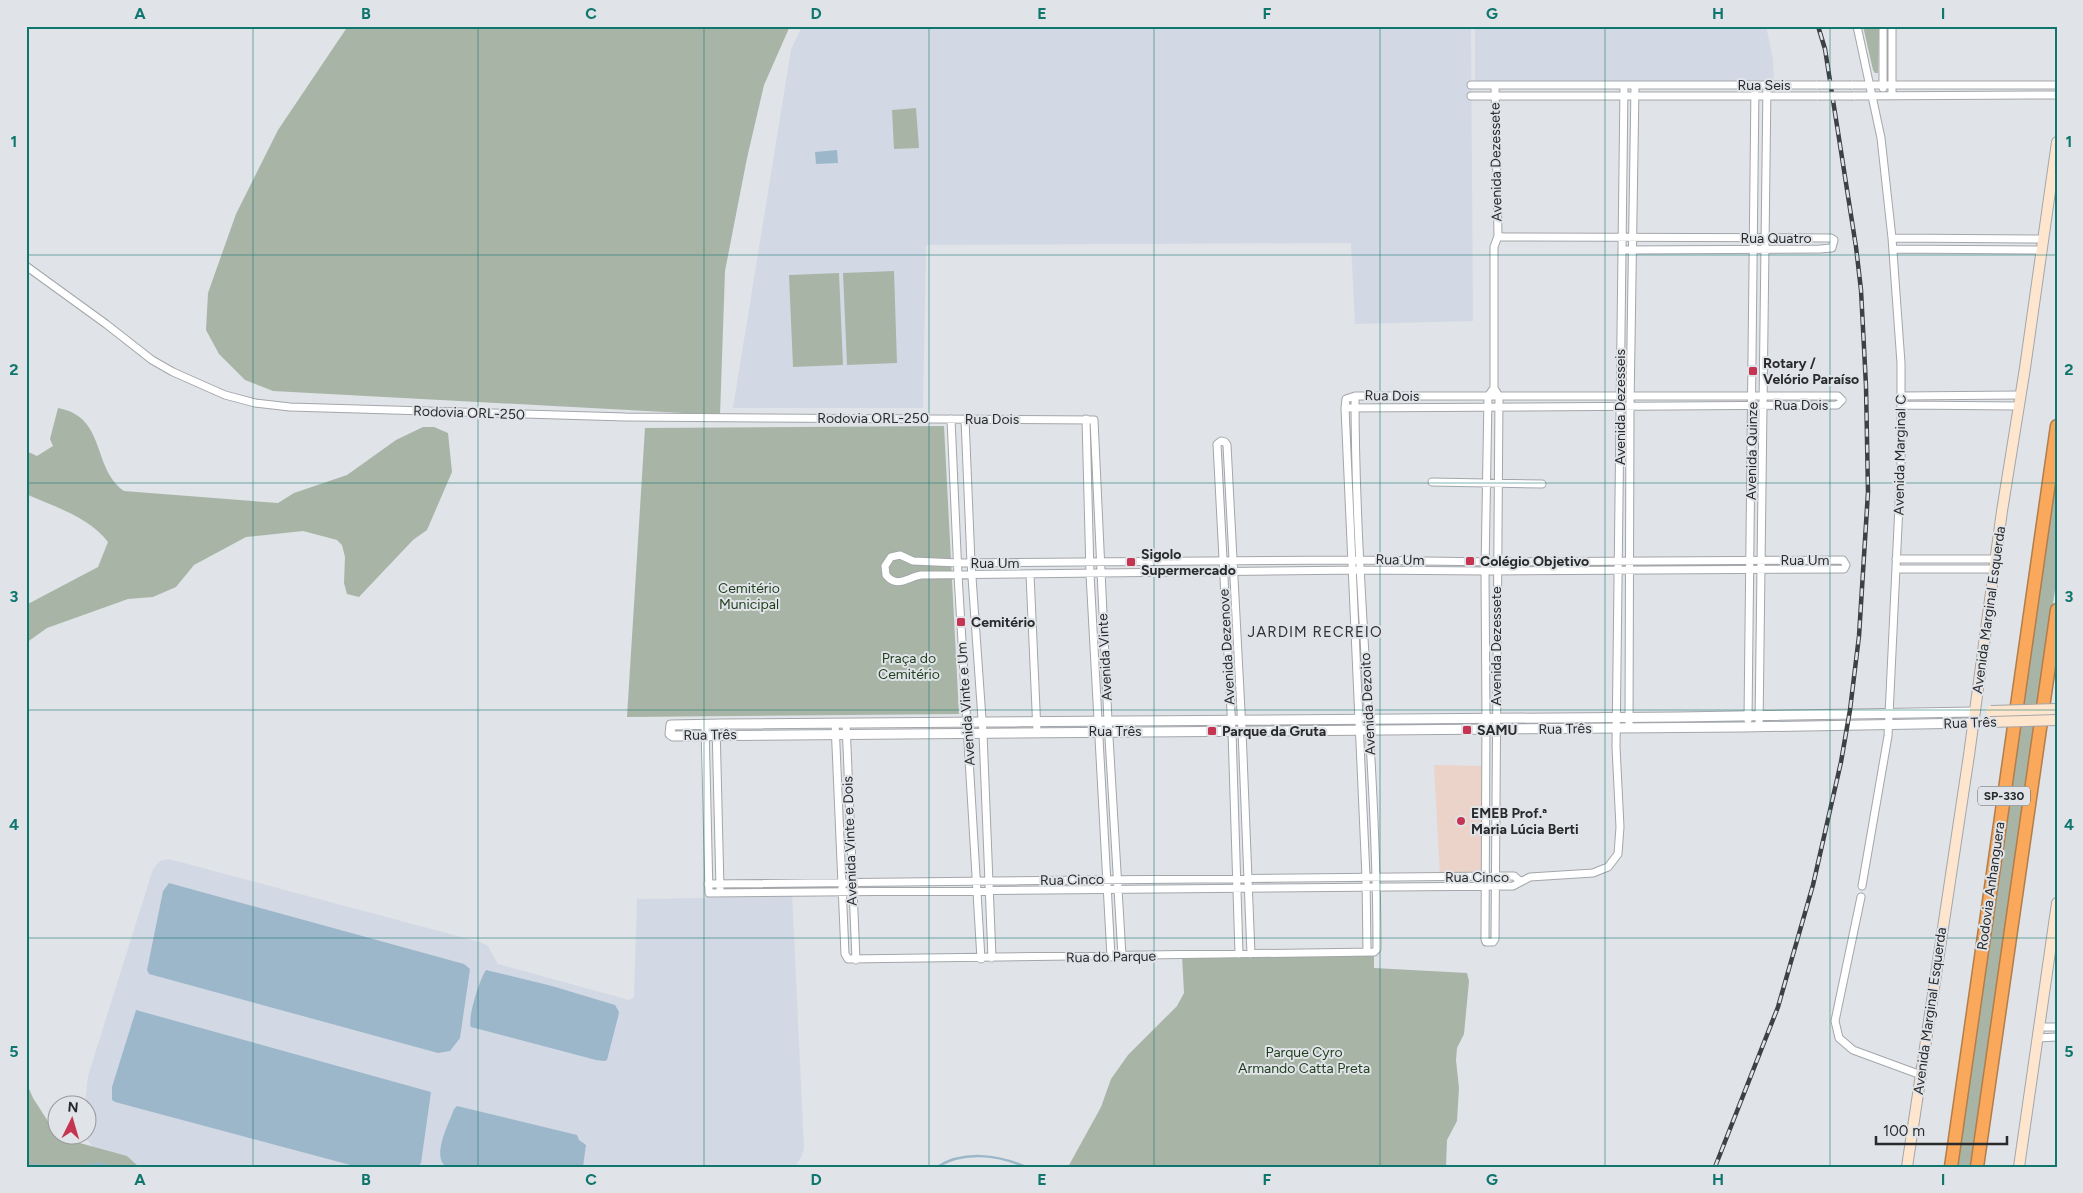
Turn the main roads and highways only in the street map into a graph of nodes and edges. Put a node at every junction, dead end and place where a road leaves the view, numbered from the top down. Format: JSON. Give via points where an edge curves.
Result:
{"nodes":[{"id":1,"x":2057,"y":142,"type":"edge"},
{"id":2,"x":2057,"y":426,"type":"edge"},
{"id":3,"x":2057,"y":610,"type":"edge"},
{"id":4,"x":2057,"y":709,"type":"edge"},
{"id":5,"x":1975,"y":712,"type":"junction"},
{"id":6,"x":2057,"y":720,"type":"edge"},
{"id":7,"x":1974,"y":723,"type":"junction"},
{"id":8,"x":2057,"y":903,"type":"edge"},
{"id":9,"x":1907,"y":1167,"type":"edge"},
{"id":10,"x":1951,"y":1167,"type":"edge"},
{"id":11,"x":1977,"y":1167,"type":"edge"},
{"id":12,"x":2019,"y":1167,"type":"edge"}],
"edges":[{"from":1,"to":5,"type":"main road","name":"Avenida Marginal Esquerda"},
{"from":2,"to":10,"type":"highway","name":"Rodovia Anhanguera","number":"SP-330"},
{"from":3,"to":11,"type":"highway","name":"Rodovia Anhanguera","number":"SP-330"},
{"from":4,"to":5,"type":"main road","name":"Rua Três","bridge":true},
{"from":5,"to":7,"type":"main road","name":"Avenida Marginal Esquerda"},
{"from":6,"to":7,"type":"main road","name":"Rua Três","bridge":true},
{"from":7,"to":9,"type":"main road","name":"Avenida Marginal Esquerda"},
{"from":8,"to":12,"type":"main road"}]}
